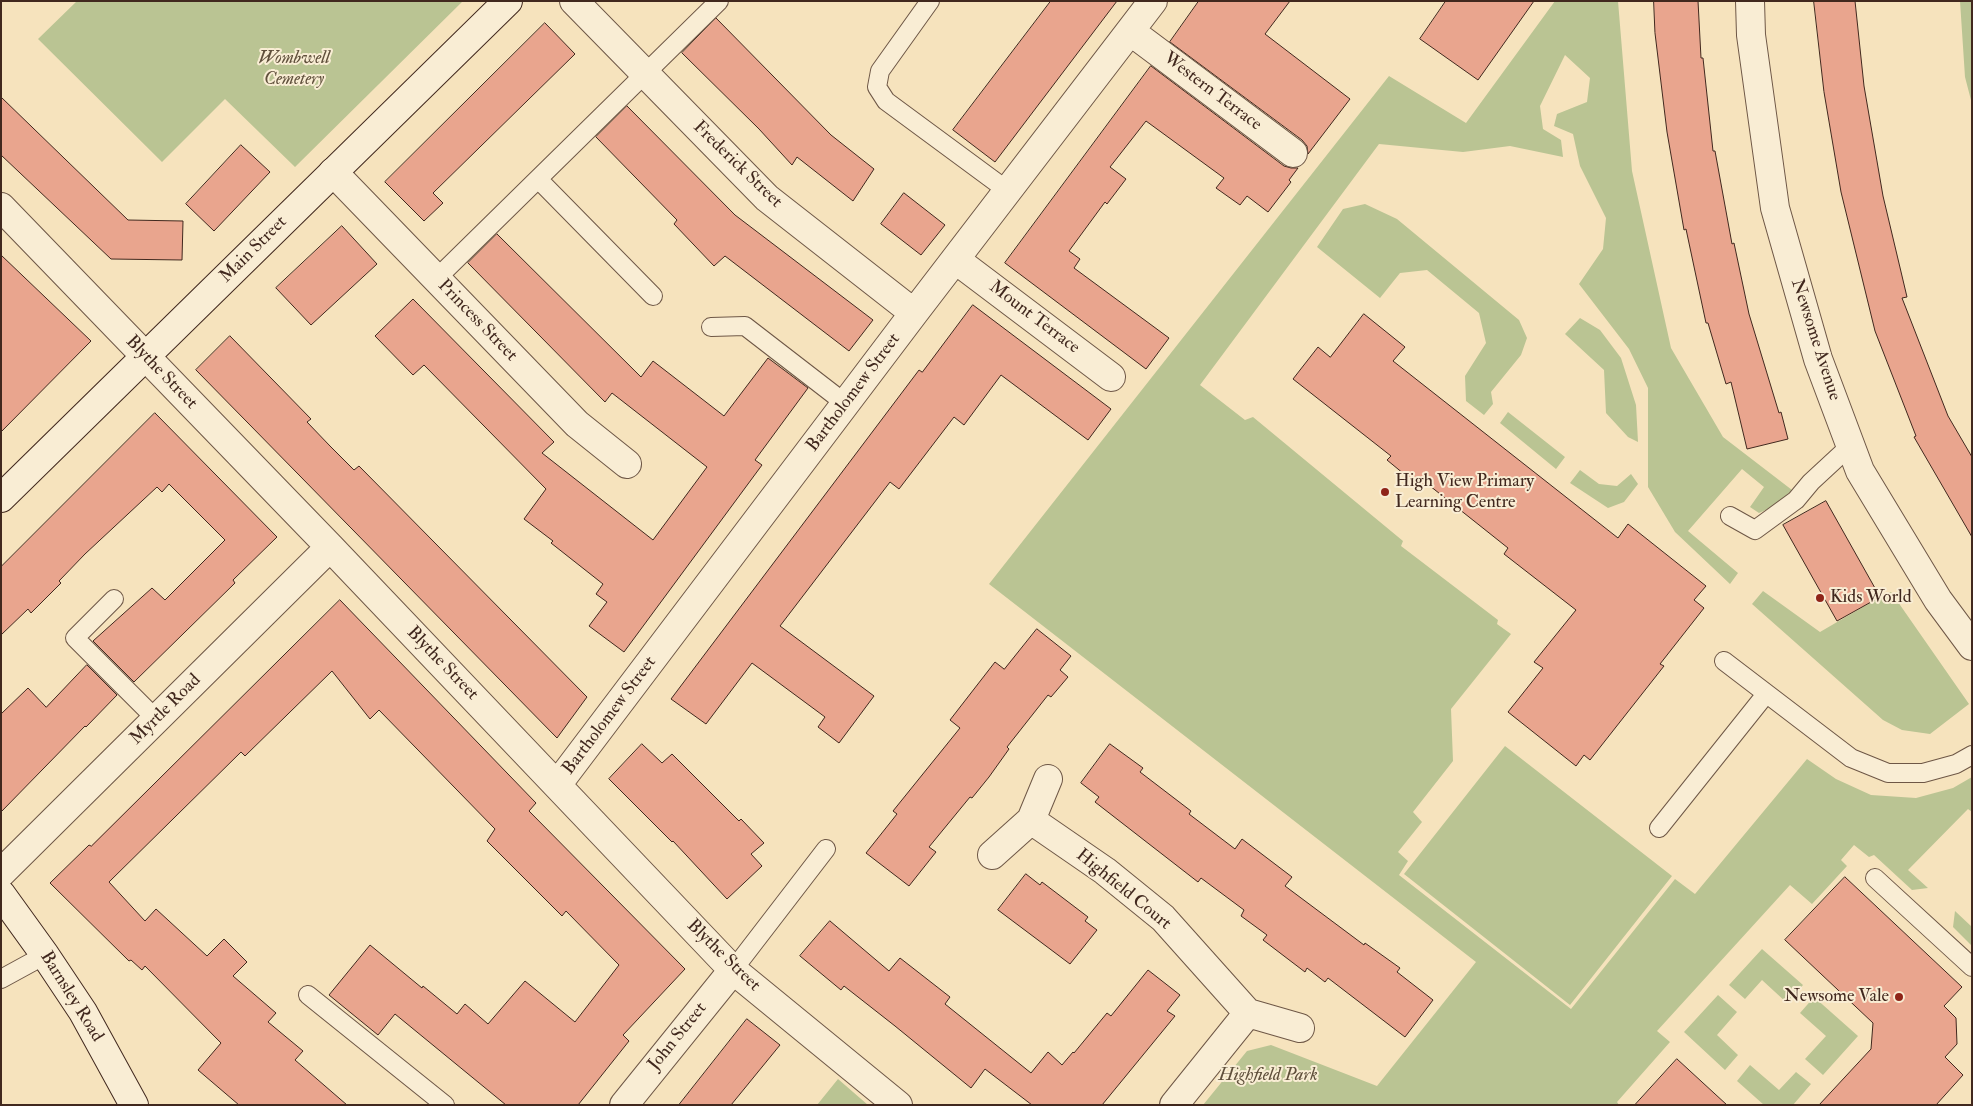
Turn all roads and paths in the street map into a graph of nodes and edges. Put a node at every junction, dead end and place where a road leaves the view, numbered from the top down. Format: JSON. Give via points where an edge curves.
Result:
{"nodes":[{"id":1,"x":508,"y":1,"type":"edge"},
{"id":2,"x":574,"y":1,"type":"edge"},
{"id":3,"x":719,"y":1,"type":"edge"},
{"id":4,"x":930,"y":1,"type":"edge"},
{"id":5,"x":1153,"y":1,"type":"edge"},
{"id":6,"x":1750,"y":1,"type":"edge"},
{"id":7,"x":1130,"y":31,"type":"junction"},
{"id":8,"x":646,"y":74,"type":"junction"},
{"id":9,"x":1293,"y":153,"type":"dead end"},
{"id":10,"x":333,"y":172,"type":"junction"},
{"id":11,"x":538,"y":179,"type":"junction"},
{"id":12,"x":1008,"y":192,"type":"junction"},
{"id":13,"x":1,"y":206,"type":"edge"},
{"id":14,"x":956,"y":260,"type":"junction"},
{"id":15,"x":436,"y":279,"type":"junction"},
{"id":16,"x":653,"y":296,"type":"dead end"},
{"id":17,"x":914,"y":313,"type":"junction"},
{"id":18,"x":711,"y":327,"type":"dead end"},
{"id":19,"x":146,"y":357,"type":"junction"},
{"id":20,"x":1111,"y":377,"type":"dead end"},
{"id":21,"x":846,"y":404,"type":"junction"},
{"id":22,"x":1851,"y":445,"type":"junction"},
{"id":23,"x":627,"y":464,"type":"dead end"},
{"id":24,"x":1,"y":498,"type":"edge"},
{"id":25,"x":1730,"y":516,"type":"dead end"},
{"id":26,"x":330,"y":547,"type":"junction"},
{"id":27,"x":114,"y":600,"type":"dead end"},
{"id":28,"x":1972,"y":646,"type":"edge"},
{"id":29,"x":1724,"y":661,"type":"dead end"},
{"id":30,"x":1766,"y":694,"type":"junction"},
{"id":31,"x":156,"y":719,"type":"junction"},
{"id":32,"x":1972,"y":755,"type":"edge"},
{"id":33,"x":1048,"y":779,"type":"dead end"},
{"id":34,"x":557,"y":785,"type":"junction"},
{"id":35,"x":1031,"y":820,"type":"junction"},
{"id":36,"x":1659,"y":828,"type":"dead end"},
{"id":37,"x":826,"y":849,"type":"dead end"},
{"id":38,"x":992,"y":855,"type":"dead end"},
{"id":39,"x":1,"y":873,"type":"edge"},
{"id":40,"x":1875,"y":878,"type":"dead end"},
{"id":41,"x":1,"y":894,"type":"edge"},
{"id":42,"x":45,"y":955,"type":"junction"},
{"id":43,"x":1972,"y":967,"type":"edge"},
{"id":44,"x":732,"y":970,"type":"junction"},
{"id":45,"x":1,"y":979,"type":"edge"},
{"id":46,"x":308,"y":995,"type":"dead end"},
{"id":47,"x":1248,"y":1013,"type":"junction"},
{"id":48,"x":1300,"y":1028,"type":"dead end"},
{"id":49,"x":134,"y":1105,"type":"edge"},
{"id":50,"x":446,"y":1105,"type":"edge"},
{"id":51,"x":624,"y":1105,"type":"edge"},
{"id":52,"x":898,"y":1105,"type":"edge"},
{"id":53,"x":1174,"y":1105,"type":"edge"}],
"edges":[{"from":1,"to":10,"type":"street","name":"Main Street"},
{"from":2,"to":8,"type":"street","name":"Frederick Street"},
{"from":3,"to":8,"type":"lane"},
{"from":4,"to":12,"type":"lane","via":[[880,71],[877,87],[886,101]]},
{"from":5,"to":7,"type":"street","name":"Bartholomew Street"},
{"from":6,"to":22,"type":"street","name":"Newsome Avenue","via":[[1751,35],[1775,208],[1818,359]]},
{"from":7,"to":9,"type":"street","name":"Western Terrace"},
{"from":7,"to":12,"type":"street","name":"Bartholomew Street"},
{"from":8,"to":11,"type":"lane"},
{"from":8,"to":17,"type":"street","name":"Frederick Street","via":[[768,198]]},
{"from":10,"to":15,"type":"street","name":"Princess Street"},
{"from":10,"to":19,"type":"street","name":"Main Street"},
{"from":11,"to":15,"type":"lane"},
{"from":11,"to":16,"type":"lane"},
{"from":12,"to":14,"type":"street","name":"Bartholomew Street"},
{"from":13,"to":19,"type":"street","name":"Blythe Street"},
{"from":14,"to":17,"type":"street","name":"Bartholomew Street"},
{"from":14,"to":20,"type":"street","name":"Mount Terrace"},
{"from":15,"to":23,"type":"street","name":"Princess Street","via":[[577,424]]},
{"from":17,"to":21,"type":"street","name":"Bartholomew Street"},
{"from":18,"to":21,"type":"lane","via":[[745,326]]},
{"from":19,"to":24,"type":"street","name":"Main Street"},
{"from":19,"to":26,"type":"street","name":"Blythe Street"},
{"from":21,"to":34,"type":"street","name":"Bartholomew Street"},
{"from":22,"to":25,"type":"lane","via":[[1796,500],[1756,530]]},
{"from":22,"to":28,"type":"street","name":"Newsome Avenue","via":[[1860,471],[1899,536],[1938,600]]},
{"from":26,"to":31,"type":"street","name":"Myrtle Road"},
{"from":26,"to":34,"type":"street","name":"Blythe Street"},
{"from":27,"to":31,"type":"lane","via":[[76,638]]},
{"from":29,"to":30,"type":"lane"},
{"from":30,"to":32,"type":"lane","via":[[1851,758],[1888,773],[1923,773],[1956,764]]},
{"from":30,"to":36,"type":"lane"},
{"from":31,"to":39,"type":"street","name":"Myrtle Road"},
{"from":33,"to":35,"type":"street"},
{"from":34,"to":44,"type":"street","name":"Blythe Street"},
{"from":35,"to":38,"type":"street"},
{"from":35,"to":47,"type":"street","name":"Highfield Court","via":[[1105,871],[1164,918]]},
{"from":37,"to":44,"type":"lane"},
{"from":40,"to":43,"type":"lane"},
{"from":41,"to":42,"type":"street","name":"Barnsley Road"},
{"from":42,"to":45,"type":"lane"},
{"from":42,"to":49,"type":"street","name":"Barnsley Road","via":[[83,1012]]},
{"from":44,"to":51,"type":"street","name":"John Street"},
{"from":44,"to":52,"type":"street","name":"Blythe Street"},
{"from":46,"to":50,"type":"lane"},
{"from":47,"to":48,"type":"street"},
{"from":47,"to":53,"type":"street"}]}
